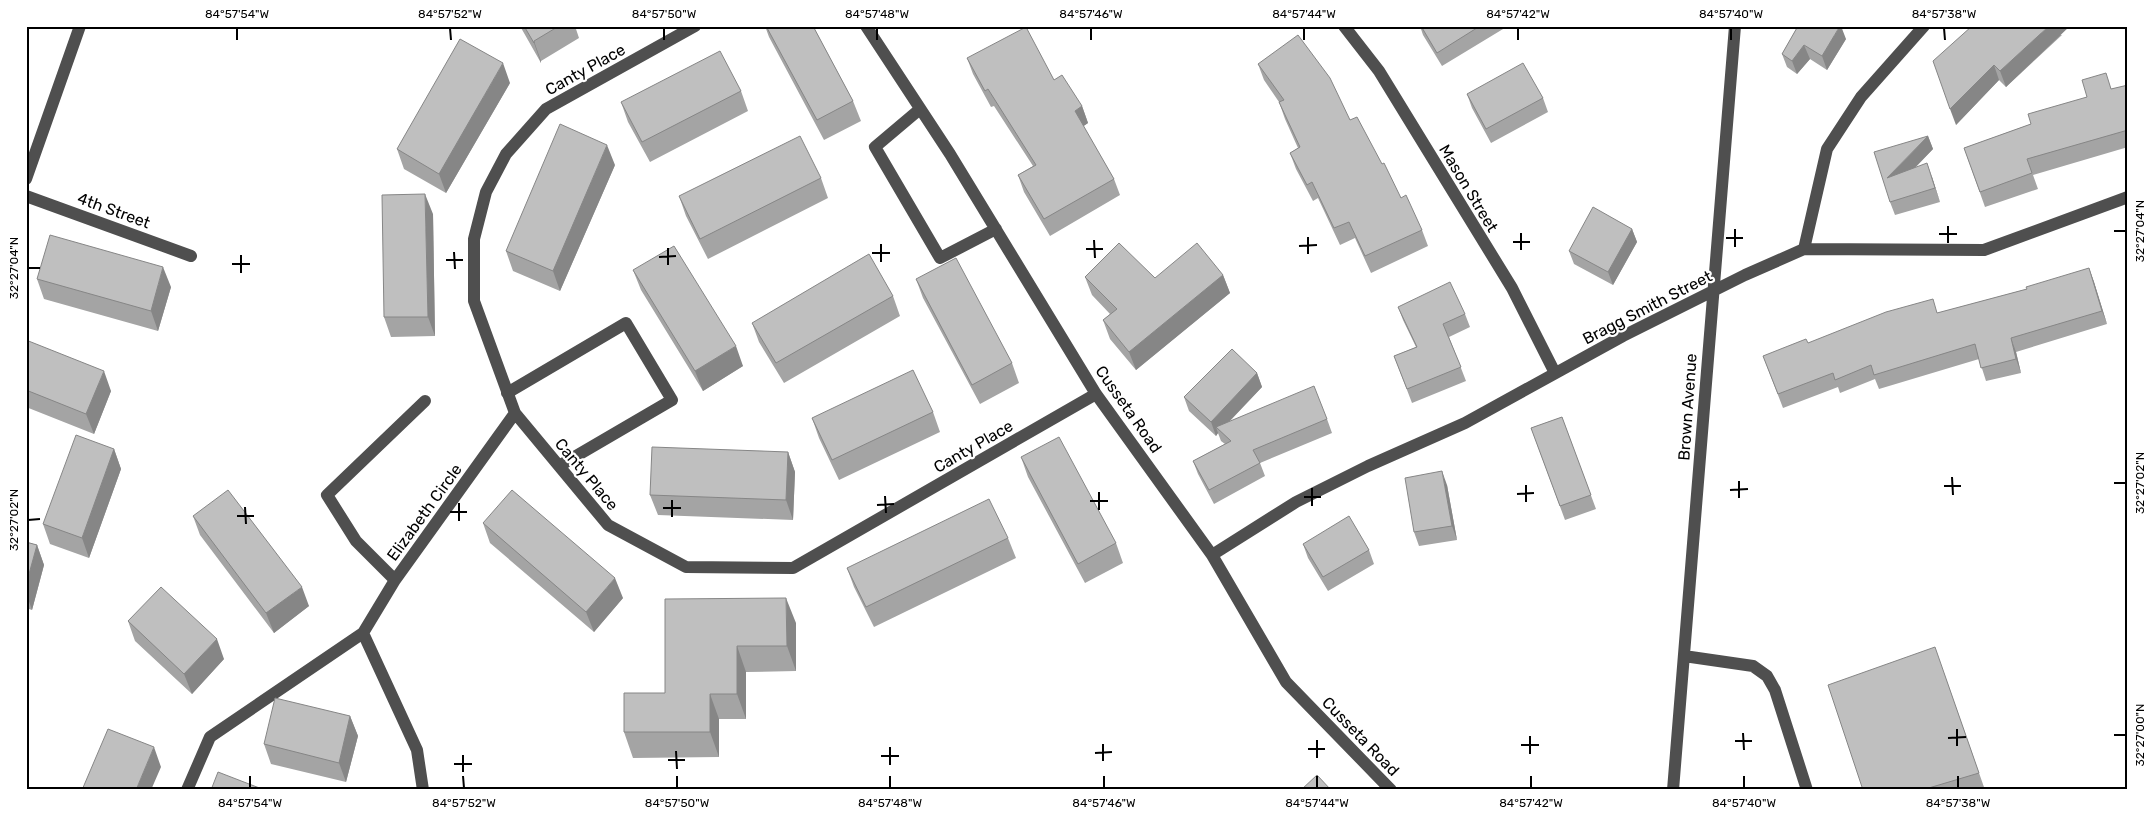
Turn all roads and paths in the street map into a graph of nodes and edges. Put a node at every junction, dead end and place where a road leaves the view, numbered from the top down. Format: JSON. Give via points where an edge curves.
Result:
{"nodes":[{"id":1,"x":80,"y":26,"type":"edge"},
{"id":2,"x":695,"y":26,"type":"edge"},
{"id":3,"x":866,"y":26,"type":"edge"},
{"id":4,"x":1344,"y":26,"type":"edge"},
{"id":5,"x":1735,"y":26,"type":"edge"},
{"id":6,"x":1924,"y":26,"type":"edge"},
{"id":7,"x":920,"y":110,"type":"junction"},
{"id":8,"x":26,"y":179,"type":"edge"},
{"id":9,"x":26,"y":196,"type":"edge"},
{"id":10,"x":2128,"y":197,"type":"edge"},
{"id":11,"x":996,"y":229,"type":"junction"},
{"id":12,"x":1804,"y":249,"type":"junction"},
{"id":13,"x":191,"y":256,"type":"dead end"},
{"id":14,"x":1555,"y":374,"type":"junction"},
{"id":15,"x":507,"y":393,"type":"junction"},
{"id":16,"x":1096,"y":394,"type":"junction"},
{"id":17,"x":426,"y":401,"type":"dead end"},
{"id":18,"x":515,"y":413,"type":"junction"},
{"id":19,"x":559,"y":466,"type":"junction"},
{"id":20,"x":1212,"y":555,"type":"junction"},
{"id":21,"x":395,"y":580,"type":"junction"},
{"id":22,"x":363,"y":633,"type":"junction"},
{"id":23,"x":1684,"y":656,"type":"junction"},
{"id":24,"x":188,"y":790,"type":"edge"},
{"id":25,"x":423,"y":790,"type":"edge"},
{"id":26,"x":1392,"y":790,"type":"edge"},
{"id":27,"x":1674,"y":790,"type":"edge"},
{"id":28,"x":1807,"y":790,"type":"edge"}],
"edges":[{"from":1,"to":8,"type":"street"},
{"from":2,"to":15,"type":"street","name":"Canty Place","via":[[546,109],[506,154],[486,192],[474,239],[474,301]]},
{"from":3,"to":7,"type":"street","name":"Cusseta Road"},
{"from":4,"to":14,"type":"street","name":"Mason Street","via":[[1379,71],[1512,288]]},
{"from":5,"to":23,"type":"street","name":"Brown Avenue"},
{"from":6,"to":12,"type":"street","via":[[1861,97],[1827,149]]},
{"from":7,"to":11,"type":"street","name":"Cusseta Road"},
{"from":7,"to":11,"type":"street","via":[[875,148],[940,258]]},
{"from":9,"to":13,"type":"street","name":"4th Street"},
{"from":10,"to":12,"type":"street","name":"Bragg Smith Street","via":[[1984,250]]},
{"from":11,"to":16,"type":"street","name":"Cusseta Road"},
{"from":12,"to":14,"type":"street","name":"Bragg Smith Street","via":[[1728,284]]},
{"from":14,"to":20,"type":"street","name":"Bragg Smith Street","via":[[1465,423],[1296,502]]},
{"from":15,"to":18,"type":"street","name":"Canty Place"},
{"from":15,"to":19,"type":"street","via":[[626,323],[672,400]]},
{"from":16,"to":19,"type":"street","name":"Canty Place","via":[[793,568],[686,567],[608,525]]},
{"from":16,"to":20,"type":"street","name":"Cusseta Road"},
{"from":17,"to":21,"type":"street","via":[[327,495],[356,541]]},
{"from":18,"to":19,"type":"street","name":"Canty Place"},
{"from":18,"to":21,"type":"street","name":"Elizabeth Circle"},
{"from":20,"to":26,"type":"street","name":"Cusseta Road","via":[[1286,682]]},
{"from":21,"to":22,"type":"street","name":"Elizabeth Circle"},
{"from":22,"to":24,"type":"street","name":"Elizabeth Circle","via":[[210,737]]},
{"from":22,"to":25,"type":"street","via":[[417,750]]},
{"from":23,"to":27,"type":"street","name":"Brown Avenue"},
{"from":23,"to":28,"type":"street","via":[[1753,666],[1767,676]]}]}
